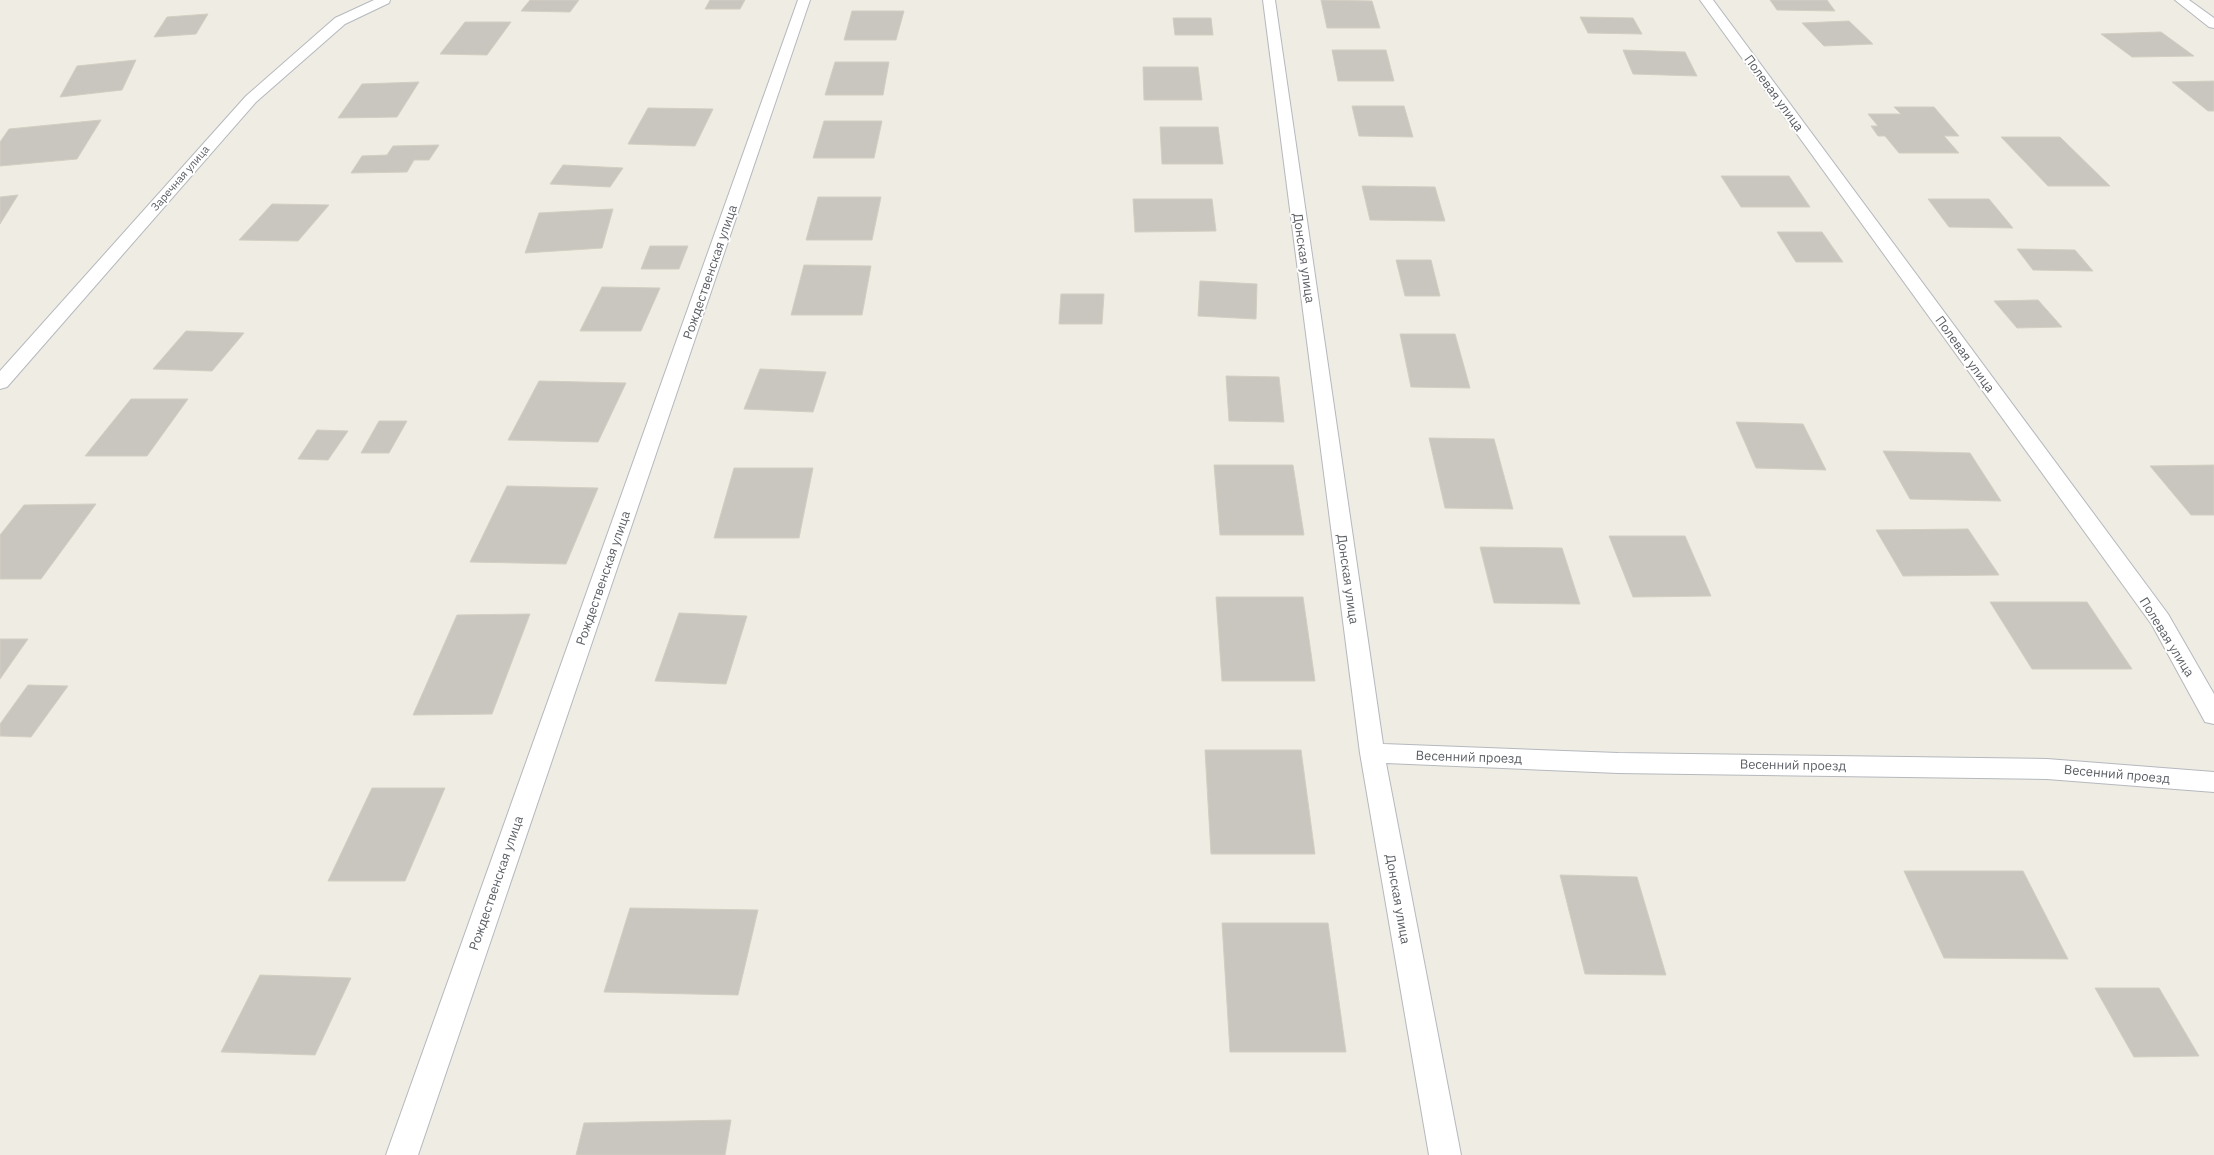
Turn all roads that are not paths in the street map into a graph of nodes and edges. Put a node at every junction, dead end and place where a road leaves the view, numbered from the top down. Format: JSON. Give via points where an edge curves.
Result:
{"nodes":[{"id":1,"x":384,"y":0,"type":"edge"},
{"id":2,"x":804,"y":0,"type":"edge"},
{"id":3,"x":1269,"y":0,"type":"edge"},
{"id":4,"x":1706,"y":0,"type":"edge"},
{"id":5,"x":2181,"y":0,"type":"edge"},
{"id":6,"x":2214,"y":24,"type":"edge"},
{"id":7,"x":0,"y":383,"type":"edge"},
{"id":8,"x":2214,"y":715,"type":"edge"},
{"id":9,"x":1372,"y":753,"type":"junction"},
{"id":10,"x":2214,"y":782,"type":"edge"},
{"id":11,"x":402,"y":1155,"type":"edge"},
{"id":12,"x":1445,"y":1155,"type":"edge"}],
"edges":[{"from":1,"to":7,"type":"street","name":"Заречная улица","via":[[340,21],[250,99]]},
{"from":2,"to":11,"type":"street","name":"Рождественская улица"},
{"from":3,"to":9,"type":"street","name":"Донская улица"},
{"from":4,"to":8,"type":"street","name":"Полевая улица","via":[[2160,620]]},
{"from":5,"to":6,"type":"street"},
{"from":9,"to":10,"type":"street","name":"Весенний проезд","via":[[1618,764],[2047,768]]},
{"from":9,"to":12,"type":"street","name":"Донская улица"}]}
